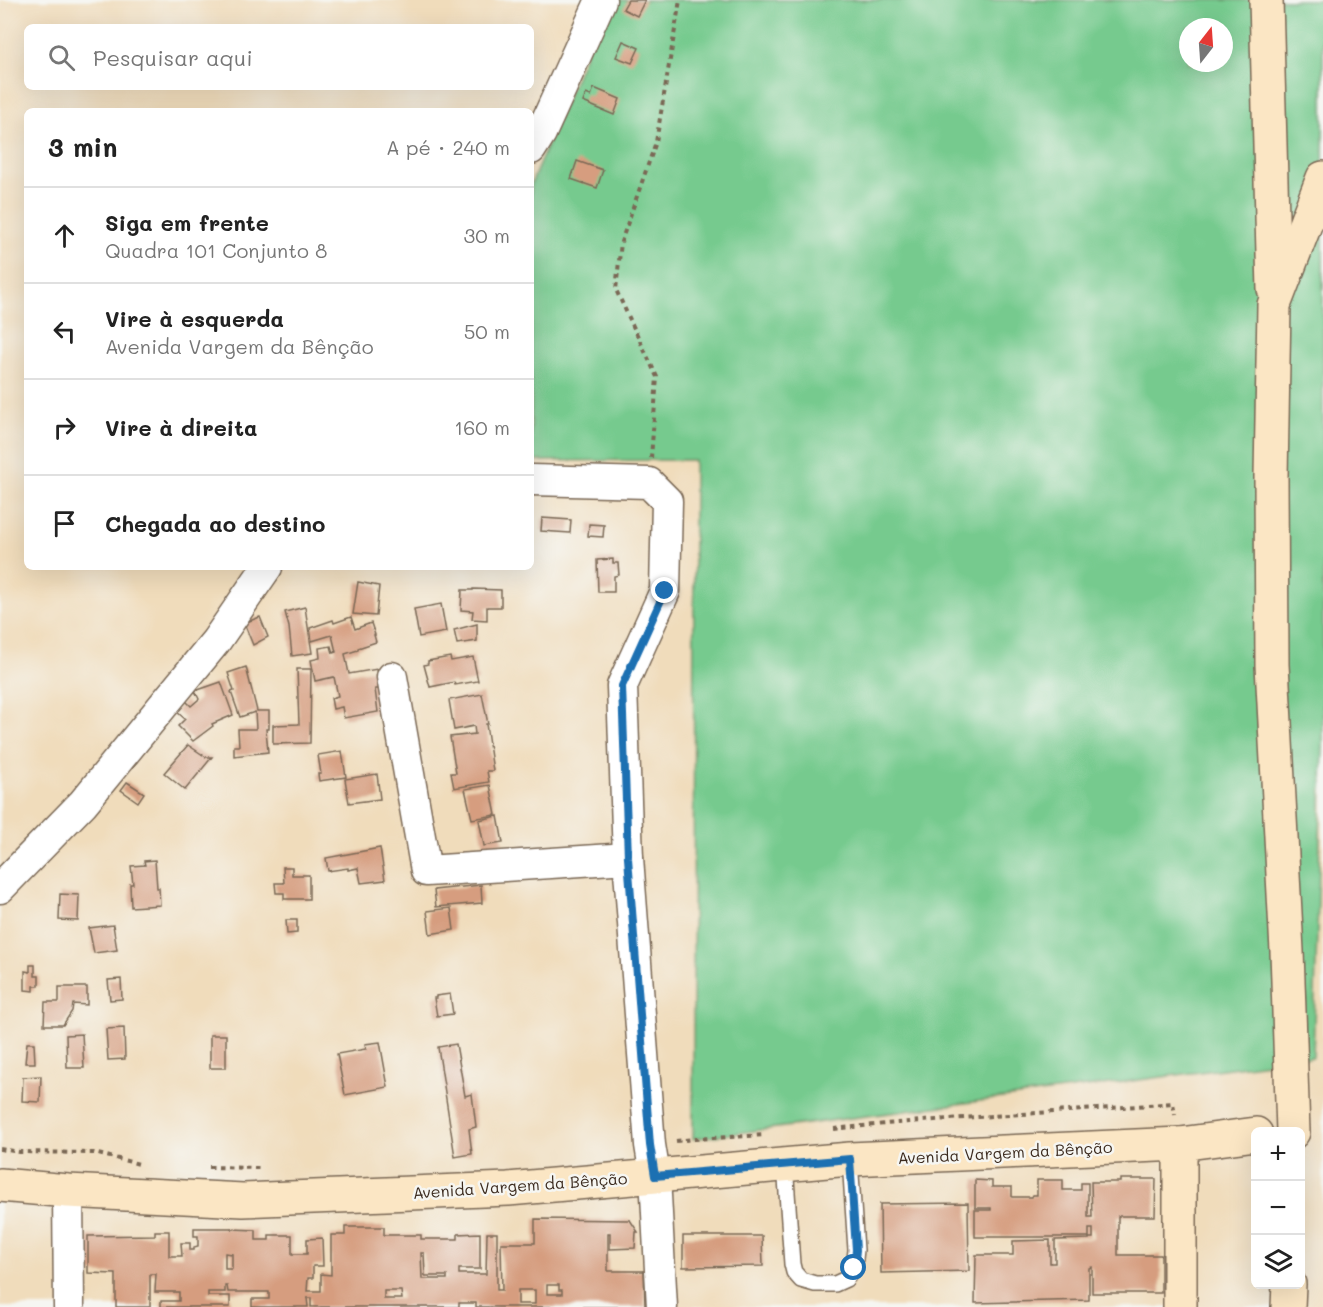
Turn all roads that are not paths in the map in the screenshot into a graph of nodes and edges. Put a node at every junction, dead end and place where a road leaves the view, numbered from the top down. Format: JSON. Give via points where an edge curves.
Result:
{"nodes":[{"id":1,"x":600,"y":0,"type":"edge"},
{"id":2,"x":1266,"y":0,"type":"edge"},
{"id":3,"x":534,"y":144,"type":"edge"},
{"id":4,"x":1323,"y":178,"type":"edge"},
{"id":5,"x":1274,"y":305,"type":"junction"},
{"id":6,"x":534,"y":480,"type":"edge"},
{"id":7,"x":265,"y":570,"type":"edge"},
{"id":8,"x":392,"y":677,"type":"dead end"},
{"id":9,"x":628,"y":858,"type":"junction"},
{"id":10,"x":0,"y":888,"type":"edge"},
{"id":11,"x":1289,"y":1127,"type":"edge"},
{"id":12,"x":1251,"y":1135,"type":"edge"},
{"id":13,"x":1180,"y":1144,"type":"junction"},
{"id":14,"x":850,"y":1159,"type":"junction"},
{"id":15,"x":653,"y":1160,"type":"junction"},
{"id":16,"x":785,"y":1164,"type":"junction"},
{"id":17,"x":0,"y":1185,"type":"edge"},
{"id":18,"x":68,"y":1191,"type":"junction"},
{"id":19,"x":1289,"y":1289,"type":"edge"},
{"id":20,"x":69,"y":1307,"type":"edge"},
{"id":21,"x":662,"y":1307,"type":"edge"},
{"id":22,"x":1180,"y":1307,"type":"edge"},
{"id":23,"x":1288,"y":1307,"type":"edge"}],
"edges":[{"from":1,"to":3,"type":"street"},
{"from":2,"to":5,"type":"street"},
{"from":4,"to":5,"type":"street"},
{"from":5,"to":11,"type":"street","via":[[1272,665],[1287,951]]},
{"from":6,"to":9,"type":"street","via":[[649,483],[667,501],[665,591],[622,686]]},
{"from":7,"to":10,"type":"street","via":[[216,641],[98,785]]},
{"from":8,"to":9,"type":"street","via":[[426,871]]},
{"from":9,"to":15,"type":"street"},
{"from":12,"to":13,"type":"street","name":"Avenida Vargem da Bênção"},
{"from":13,"to":14,"type":"street","name":"Avenida Vargem da Bênção"},
{"from":13,"to":22,"type":"street"},
{"from":14,"to":16,"type":"street","name":"Avenida Vargem da Bênção"},
{"from":14,"to":16,"type":"lane","via":[[854,1268],[846,1280],[835,1284],[814,1284],[801,1280],[794,1272]]},
{"from":15,"to":16,"type":"street","name":"Avenida Vargem da Bênção"},
{"from":15,"to":18,"type":"street","name":"Avenida Vargem da Bênção","via":[[508,1189],[243,1200]]},
{"from":15,"to":21,"type":"street"},
{"from":17,"to":18,"type":"street","name":"Avenida Vargem da Bênção"},
{"from":18,"to":20,"type":"street"},
{"from":19,"to":23,"type":"street"}]}
